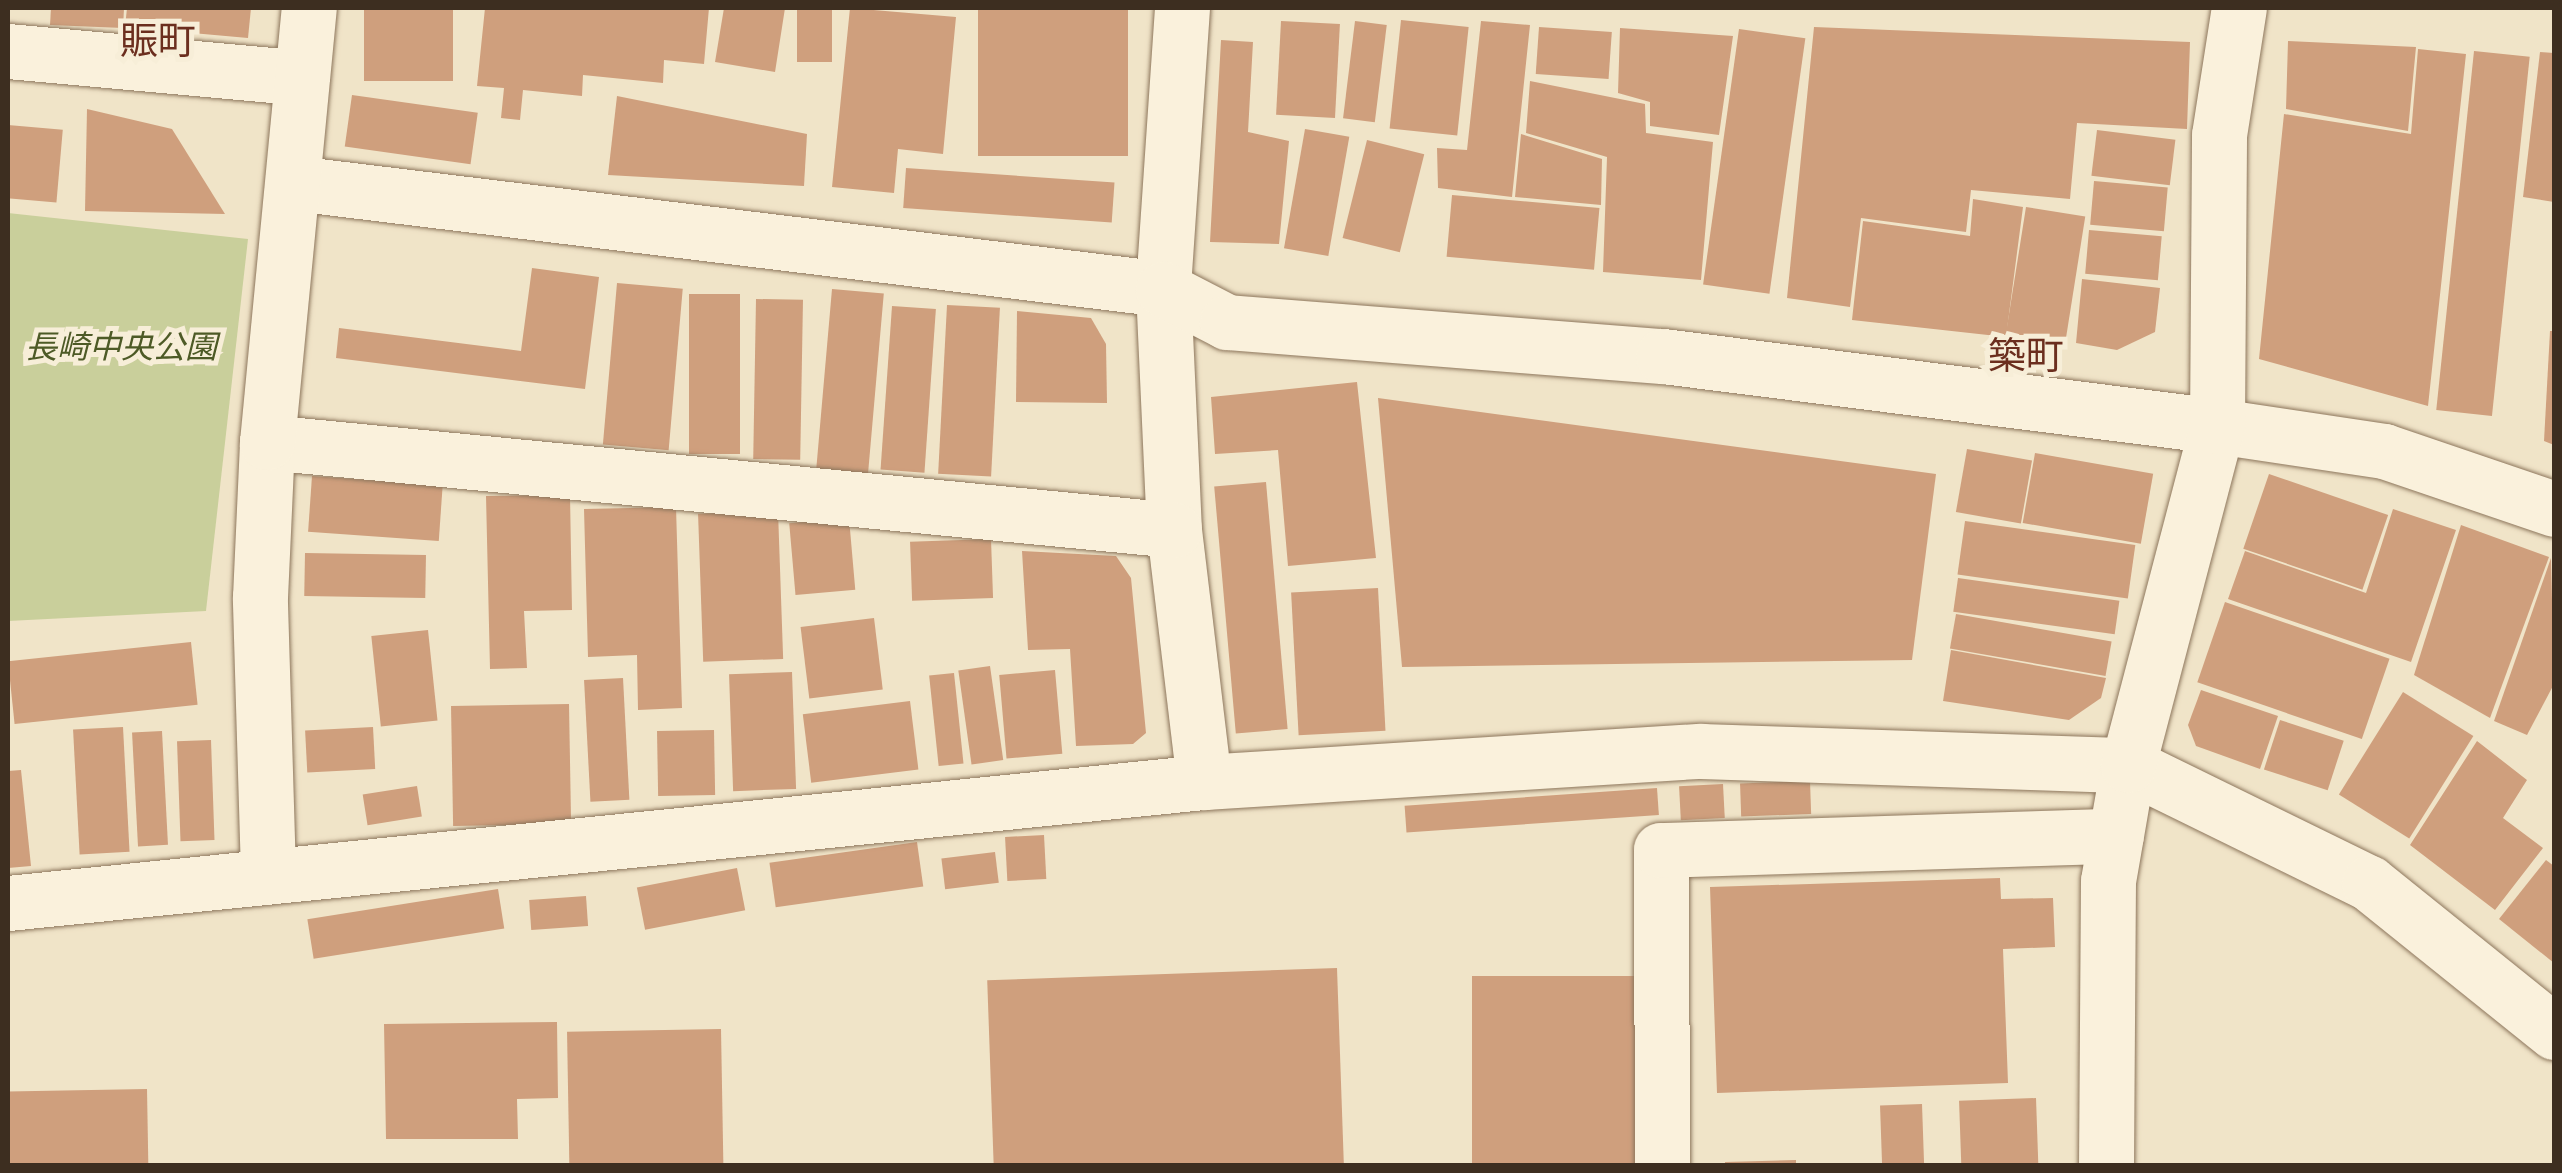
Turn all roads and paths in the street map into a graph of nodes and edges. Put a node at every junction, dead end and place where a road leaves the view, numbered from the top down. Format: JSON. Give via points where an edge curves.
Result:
{"nodes":[{"id":1,"x":309,"y":8,"type":"edge"},
{"id":2,"x":1182,"y":8,"type":"edge"},
{"id":3,"x":2239,"y":8,"type":"edge"},
{"id":4,"x":8,"y":51,"type":"edge"},
{"id":5,"x":302,"y":78,"type":"junction"},
{"id":6,"x":294,"y":183,"type":"junction"},
{"id":7,"x":1163,"y":290,"type":"junction"},
{"id":8,"x":2217,"y":426,"type":"junction"},
{"id":9,"x":267,"y":442,"type":"junction"},
{"id":10,"x":2554,"y":509,"type":"edge"},
{"id":11,"x":1174,"y":530,"type":"junction"},
{"id":12,"x":2128,"y":765,"type":"junction"},
{"id":13,"x":1204,"y":782,"type":"junction"},
{"id":14,"x":2116,"y":836,"type":"junction"},
{"id":15,"x":268,"y":873,"type":"junction"},
{"id":16,"x":8,"y":902,"type":"edge"},
{"id":17,"x":2554,"y":1032,"type":"edge"},
{"id":18,"x":1662,"y":1166,"type":"edge"},
{"id":19,"x":2106,"y":1166,"type":"edge"}],
"edges":[{"from":1,"to":5,"type":"street"},
{"from":2,"to":7,"type":"street"},
{"from":3,"to":8,"type":"street","via":[[2219,135]]},
{"from":4,"to":5,"type":"street"},
{"from":5,"to":6,"type":"street"},
{"from":6,"to":7,"type":"street"},
{"from":6,"to":9,"type":"street"},
{"from":7,"to":8,"type":"street","via":[[1227,322],[1663,356]]},
{"from":7,"to":11,"type":"street"},
{"from":8,"to":10,"type":"street","via":[[2384,451]]},
{"from":8,"to":12,"type":"street"},
{"from":9,"to":11,"type":"street"},
{"from":9,"to":15,"type":"street","via":[[260,597]]},
{"from":11,"to":13,"type":"street"},
{"from":12,"to":13,"type":"street","via":[[1700,752]]},
{"from":12,"to":14,"type":"street"},
{"from":12,"to":17,"type":"street","via":[[2369,883]]},
{"from":13,"to":15,"type":"street"},
{"from":14,"to":18,"type":"street","via":[[1661,850]]},
{"from":14,"to":19,"type":"street","via":[[2108,881]]},
{"from":15,"to":16,"type":"street"}]}
